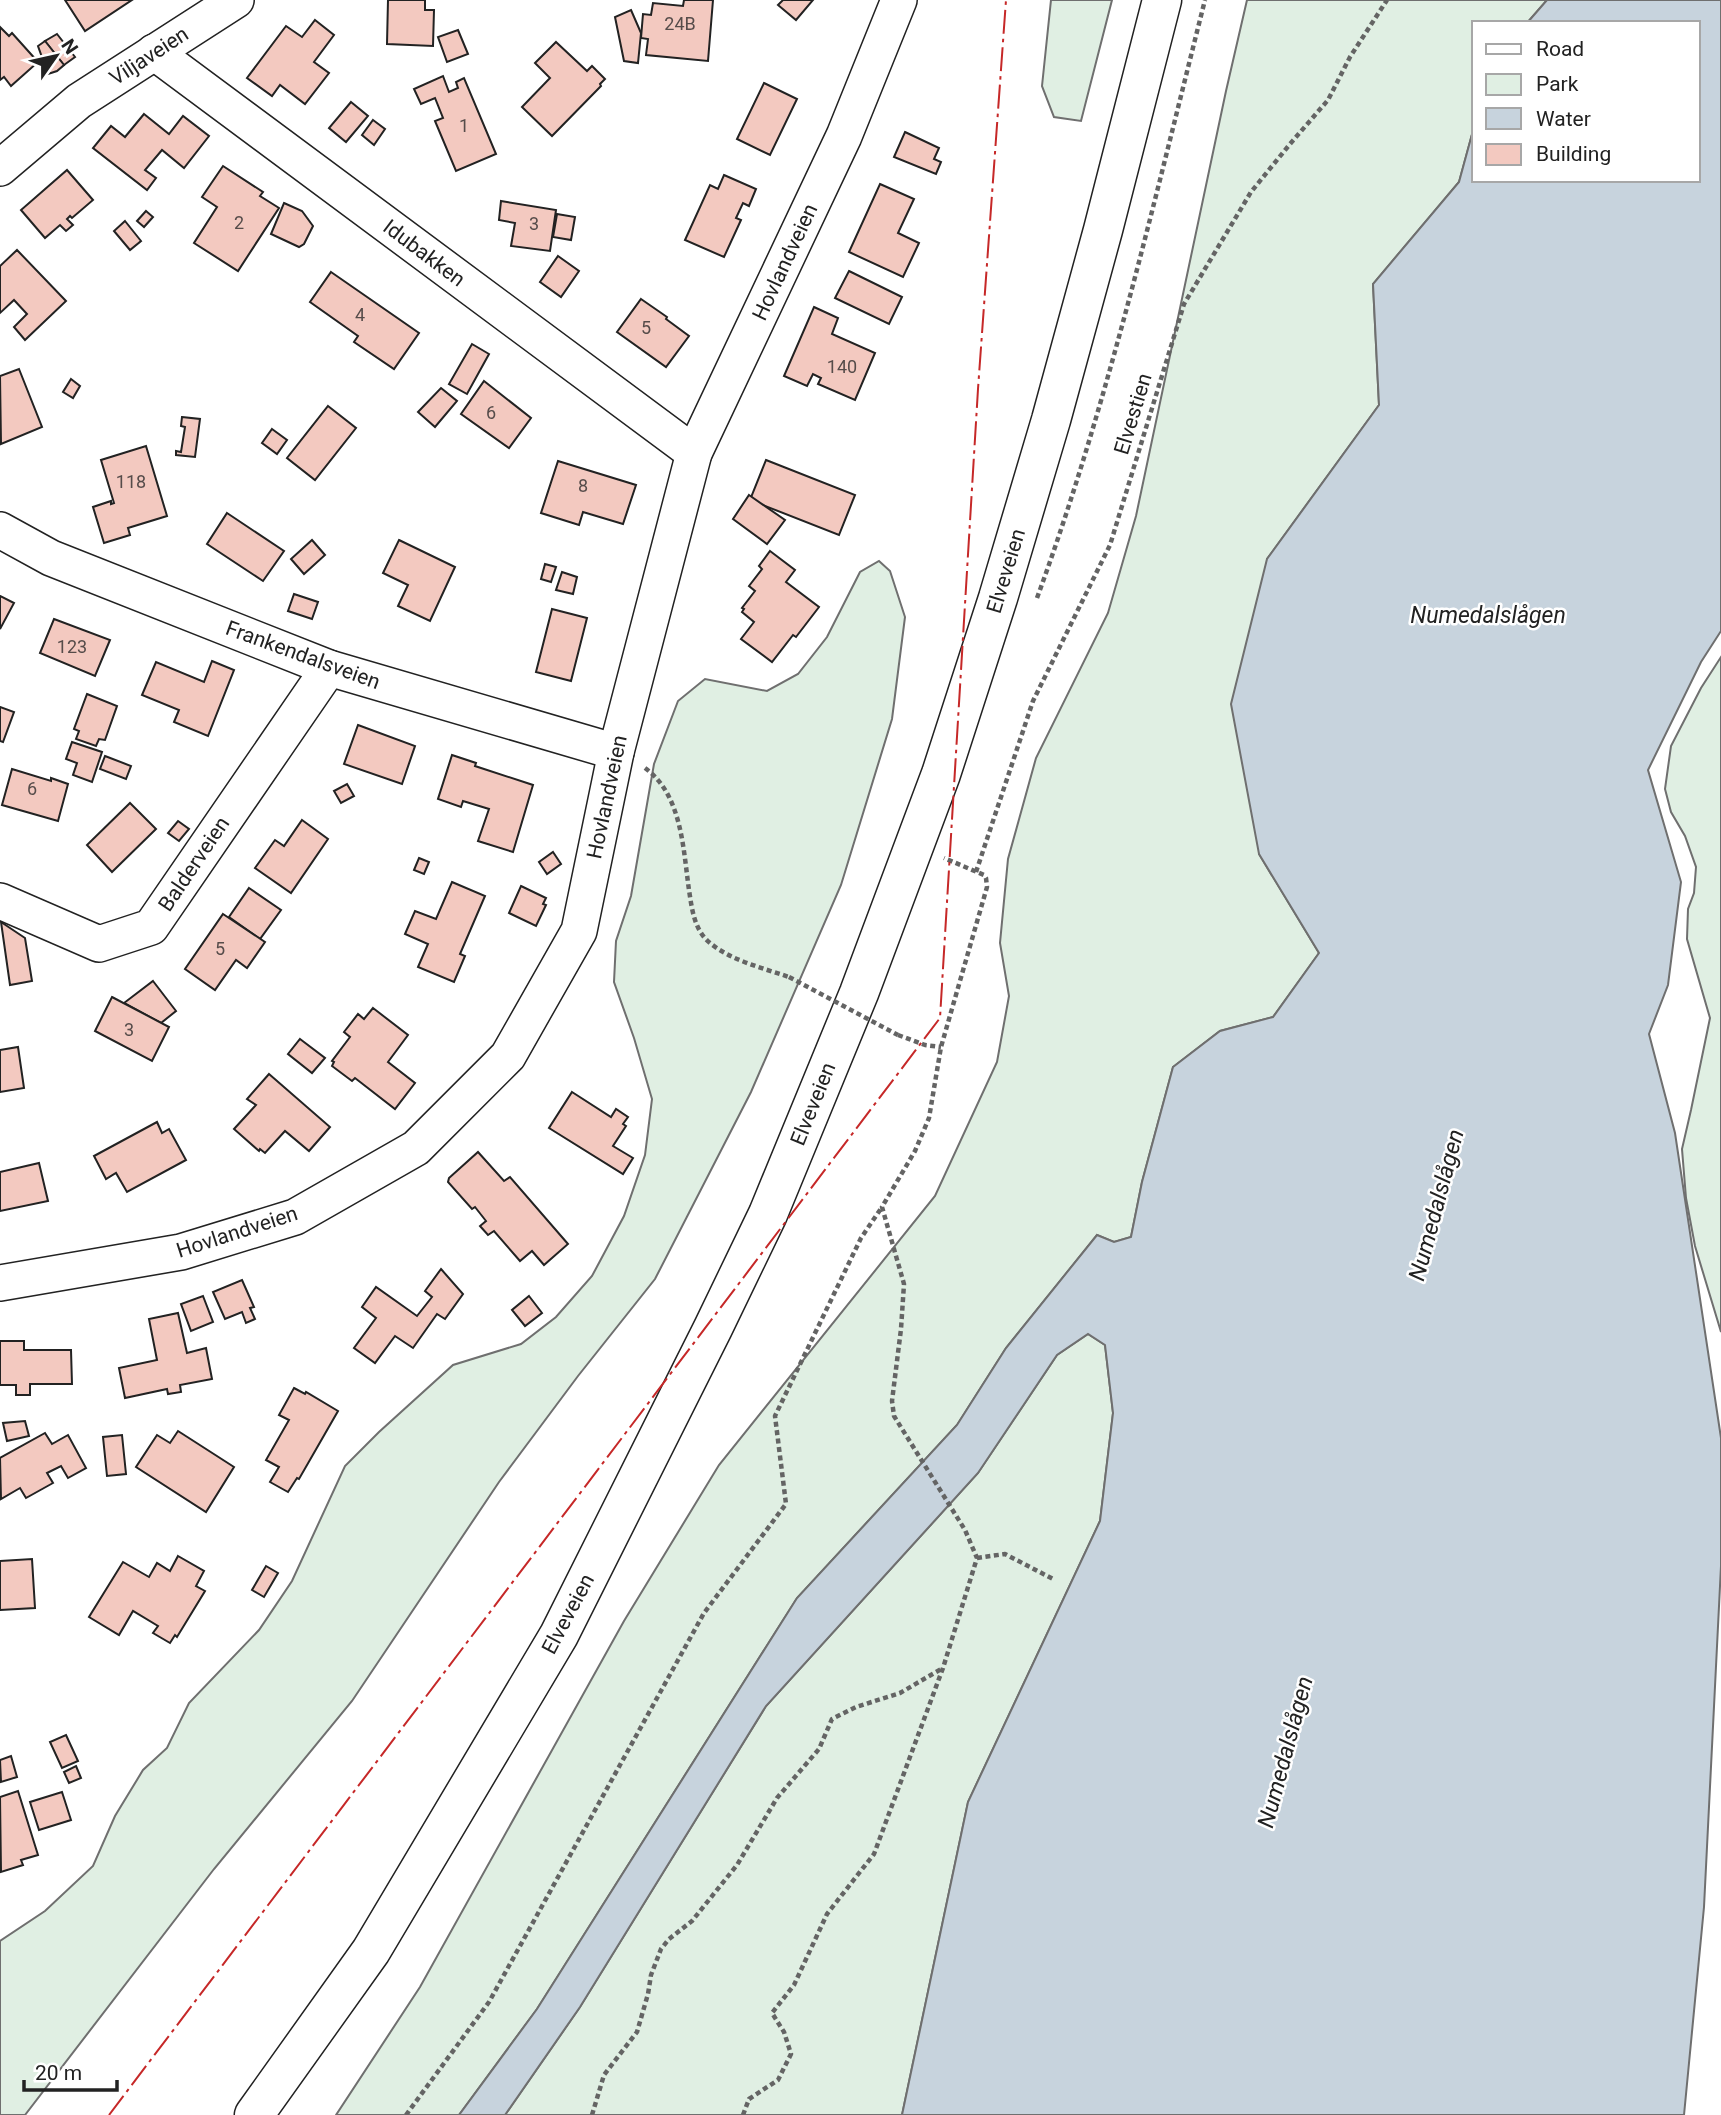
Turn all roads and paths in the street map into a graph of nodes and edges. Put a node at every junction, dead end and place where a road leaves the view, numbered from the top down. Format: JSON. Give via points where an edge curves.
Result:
{"nodes":[{"id":1,"x":236,"y":0,"type":"edge"},
{"id":2,"x":899,"y":0,"type":"edge"},
{"id":3,"x":1163,"y":0,"type":"edge"},
{"id":4,"x":1387,"y":0,"type":"edge"},
{"id":5,"x":154,"y":52,"type":"junction"},
{"id":6,"x":0,"y":168,"type":"edge"},
{"id":7,"x":694,"y":453,"type":"junction"},
{"id":8,"x":0,"y":530,"type":"edge"},
{"id":9,"x":329,"y":668,"type":"junction"},
{"id":10,"x":616,"y":752,"type":"junction"},
{"id":11,"x":942,"y":858,"type":"dead end"},
{"id":12,"x":976,"y":872,"type":"junction"},
{"id":13,"x":0,"y":901,"type":"edge"},
{"id":14,"x":941,"y":1047,"type":"junction"},
{"id":15,"x":882,"y":1207,"type":"junction"},
{"id":16,"x":0,"y":1283,"type":"edge"},
{"id":17,"x":977,"y":1558,"type":"junction"},
{"id":18,"x":1053,"y":1580,"type":"dead end"},
{"id":19,"x":943,"y":1668,"type":"junction"},
{"id":20,"x":254,"y":2115,"type":"edge"},
{"id":21,"x":406,"y":2115,"type":"edge"},
{"id":22,"x":592,"y":2115,"type":"edge"},
{"id":23,"x":743,"y":2115,"type":"edge"}],
"edges":[{"from":1,"to":5,"type":"street","name":"Viljaveien"},
{"from":2,"to":7,"type":"street","name":"Hovlandveien","via":[[844,136]]},
{"from":3,"to":20,"type":"highway","name":"Elveveien","via":[[1051,420],[945,762],[859,993],[768,1214],[559,1635],[371,1951]]},
{"from":4,"to":12,"type":"path","name":"Elvestien","via":[[1328,100],[1251,192],[1184,304],[1110,545],[1033,701]]},
{"from":5,"to":6,"type":"street","name":"Viljaveien","via":[[79,101]]},
{"from":5,"to":7,"type":"street","name":"Idubakken"},
{"from":7,"to":10,"type":"street","name":"Hovlandveien"},
{"from":8,"to":9,"type":"street","name":"Frankendalsveien","via":[[51,558]]},
{"from":9,"to":10,"type":"street","name":"Frankendalsveien"},
{"from":9,"to":13,"type":"street","name":"Balderveien","via":[[150,928],[99,944]]},
{"from":10,"to":14,"type":"path","bridge":true,"via":[[656,776],[669,793],[681,835],[693,916],[710,943],[732,957],[789,977],[898,1035]]},
{"from":10,"to":16,"type":"street","name":"Hovlandveien","via":[[579,931],[508,1056],[416,1147],[295,1217],[181,1252]]},
{"from":11,"to":12,"type":"path"},
{"from":12,"to":14,"type":"path","via":[[986,877],[987,887]]},
{"from":14,"to":15,"type":"path","via":[[929,1118]]},
{"from":15,"to":17,"type":"path","via":[[904,1284],[894,1416],[965,1530]]},
{"from":15,"to":21,"type":"path","via":[[861,1238],[775,1416],[786,1504],[704,1614],[489,2002]]},
{"from":17,"to":18,"type":"path","via":[[1005,1553]]},
{"from":17,"to":19,"type":"path"},
{"from":19,"to":22,"type":"path","via":[[900,1693],[832,1719],[820,1749],[778,1798],[737,1865],[692,1921],[661,1949],[637,2032],[604,2075]]},
{"from":19,"to":23,"type":"path","via":[[874,1854],[827,1914],[794,1985],[772,2013],[791,2054],[778,2080],[749,2099]]}]}
